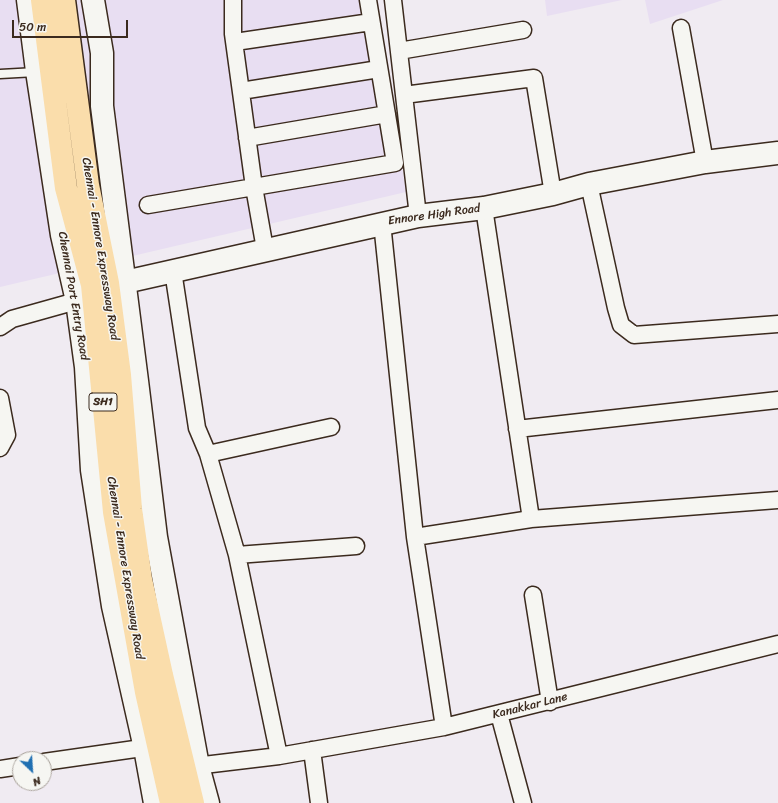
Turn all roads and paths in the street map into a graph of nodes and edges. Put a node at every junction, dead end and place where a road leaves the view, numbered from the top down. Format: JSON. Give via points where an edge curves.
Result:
{"nodes":[{"id":1,"x":28,"y":0,"type":"edge"},
{"id":2,"x":42,"y":0,"type":"edge"},
{"id":3,"x":64,"y":0,"type":"edge"},
{"id":4,"x":93,"y":0,"type":"edge"},
{"id":5,"x":233,"y":0,"type":"edge"},
{"id":6,"x":368,"y":0,"type":"edge"},
{"id":7,"x":393,"y":0,"type":"edge"},
{"id":8,"x":371,"y":22,"type":"junction"},
{"id":9,"x":681,"y":28,"type":"dead end"},
{"id":10,"x":523,"y":30,"type":"dead end"},
{"id":11,"x":235,"y":42,"type":"junction"},
{"id":12,"x":399,"y":51,"type":"junction"},
{"id":13,"x":379,"y":69,"type":"junction"},
{"id":14,"x":44,"y":71,"type":"junction"},
{"id":15,"x":0,"y":74,"type":"edge"},
{"id":16,"x":241,"y":91,"type":"junction"},
{"id":17,"x":404,"y":95,"type":"junction"},
{"id":18,"x":387,"y":114,"type":"junction"},
{"id":19,"x":247,"y":138,"type":"junction"},
{"id":20,"x":778,"y":152,"type":"edge"},
{"id":21,"x":705,"y":162,"type":"junction"},
{"id":22,"x":589,"y":184,"type":"junction"},
{"id":23,"x":254,"y":187,"type":"junction"},
{"id":24,"x":553,"y":194,"type":"junction"},
{"id":25,"x":148,"y":205,"type":"dead end"},
{"id":26,"x":484,"y":208,"type":"junction"},
{"id":27,"x":418,"y":216,"type":"junction"},
{"id":28,"x":382,"y":223,"type":"junction"},
{"id":29,"x":266,"y":249,"type":"junction"},
{"id":30,"x":173,"y":271,"type":"junction"},
{"id":31,"x":99,"y":290,"type":"junction"},
{"id":32,"x":778,"y":324,"type":"edge"},
{"id":33,"x":0,"y":328,"type":"edge"},
{"id":34,"x":0,"y":398,"type":"edge"},
{"id":35,"x":778,"y":400,"type":"edge"},
{"id":36,"x":331,"y":427,"type":"dead end"},
{"id":37,"x":516,"y":429,"type":"junction"},
{"id":38,"x":0,"y":448,"type":"edge"},
{"id":39,"x":208,"y":454,"type":"junction"},
{"id":40,"x":778,"y":500,"type":"edge"},
{"id":41,"x":531,"y":519,"type":"junction"},
{"id":42,"x":415,"y":537,"type":"junction"},
{"id":43,"x":356,"y":546,"type":"dead end"},
{"id":44,"x":237,"y":556,"type":"junction"},
{"id":45,"x":533,"y":595,"type":"dead end"},
{"id":46,"x":778,"y":644,"type":"edge"},
{"id":47,"x":550,"y":702,"type":"junction"},
{"id":48,"x":499,"y":714,"type":"junction"},
{"id":49,"x":444,"y":727,"type":"junction"},
{"id":50,"x":152,"y":746,"type":"junction"},
{"id":51,"x":312,"y":750,"type":"junction"},
{"id":52,"x":279,"y":756,"type":"junction"},
{"id":53,"x":52,"y":761,"type":"edge"},
{"id":54,"x":12,"y":767,"type":"edge"},
{"id":55,"x":191,"y":767,"type":"junction"},
{"id":56,"x":0,"y":769,"type":"edge"},
{"id":57,"x":160,"y":802,"type":"edge"},
{"id":58,"x":193,"y":803,"type":"edge"},
{"id":59,"x":208,"y":803,"type":"edge"},
{"id":60,"x":319,"y":803,"type":"edge"},
{"id":61,"x":523,"y":803,"type":"edge"}],
"edges":[{"from":1,"to":14,"type":"main road"},
{"from":2,"to":14,"type":"main road","name":"Chennai - Ennore Expressway Road","number":"SH1"},
{"from":3,"to":31,"type":"main road","name":"Chennai - Ennore Expressway Road","number":"SH1"},
{"from":4,"to":31,"type":"main road","via":[[102,53]]},
{"from":5,"to":11,"type":"street"},
{"from":6,"to":8,"type":"street"},
{"from":7,"to":12,"type":"street"},
{"from":8,"to":11,"type":"street"},
{"from":8,"to":13,"type":"street"},
{"from":9,"to":21,"type":"street"},
{"from":10,"to":12,"type":"street"},
{"from":11,"to":16,"type":"street"},
{"from":12,"to":17,"type":"street"},
{"from":13,"to":16,"type":"street"},
{"from":13,"to":18,"type":"street"},
{"from":14,"to":15,"type":"lane"},
{"from":14,"to":31,"type":"main road","name":"Chennai - Ennore Expressway Road","number":"SH1","via":[[66,188]]},
{"from":16,"to":19,"type":"street"},
{"from":17,"to":24,"type":"street","via":[[534,78]]},
{"from":17,"to":27,"type":"street"},
{"from":18,"to":19,"type":"street"},
{"from":18,"to":23,"type":"street","via":[[395,163]]},
{"from":19,"to":23,"type":"street"},
{"from":20,"to":21,"type":"main road","name":"Ennore High Road"},
{"from":21,"to":22,"type":"main road","name":"Ennore High Road"},
{"from":22,"to":24,"type":"main road","name":"Ennore High Road"},
{"from":22,"to":32,"type":"street","via":[[621,325],[634,335]]},
{"from":23,"to":25,"type":"street"},
{"from":23,"to":29,"type":"street"},
{"from":24,"to":26,"type":"main road","name":"Ennore High Road"},
{"from":26,"to":27,"type":"main road","name":"Ennore High Road"},
{"from":26,"to":37,"type":"street"},
{"from":27,"to":28,"type":"main road","name":"Ennore High Road"},
{"from":28,"to":29,"type":"main road","name":"Ennore High Road"},
{"from":28,"to":42,"type":"street"},
{"from":29,"to":30,"type":"main road","name":"Ennore High Road"},
{"from":30,"to":31,"type":"main road","name":"Ennore High Road"},
{"from":30,"to":39,"type":"street","via":[[197,428]]},
{"from":31,"to":33,"type":"street","via":[[12,319]]},
{"from":31,"to":50,"type":"main road","name":"Chennai - Ennore Expressway Road","number":"SH1","via":[[114,512],[143,676]]},
{"from":31,"to":55,"type":"main road","name":"Chennai - Ennore Expressway Road","number":"SH1","via":[[120,375],[131,509],[141,579],[162,675]]},
{"from":34,"to":38,"type":"street","via":[[7,435]]},
{"from":35,"to":37,"type":"street"},
{"from":36,"to":39,"type":"street"},
{"from":37,"to":41,"type":"street"},
{"from":39,"to":44,"type":"street"},
{"from":40,"to":41,"type":"street"},
{"from":41,"to":42,"type":"street"},
{"from":42,"to":49,"type":"street"},
{"from":43,"to":44,"type":"street"},
{"from":44,"to":52,"type":"street"},
{"from":45,"to":47,"type":"street"},
{"from":46,"to":47,"type":"street","name":"Kanakkar Lane"},
{"from":47,"to":48,"type":"street","name":"Kanakkar Lane"},
{"from":48,"to":49,"type":"street","name":"Kanakkar Lane"},
{"from":48,"to":61,"type":"street"},
{"from":49,"to":51,"type":"street","name":"Kanakkar Lane"},
{"from":50,"to":53,"type":"street"},
{"from":50,"to":57,"type":"main road","name":"Chennai - Ennore Expressway Road","number":"SH1"},
{"from":51,"to":52,"type":"street","name":"Kanakkar Lane"},
{"from":51,"to":60,"type":"street"},
{"from":52,"to":55,"type":"street","name":"Kanakkar Lane"},
{"from":54,"to":56,"type":"street"},
{"from":55,"to":58,"type":"main road","name":"Chennai - Ennore Expressway Road","number":"SH1"},
{"from":55,"to":59,"type":"main road"}]}
